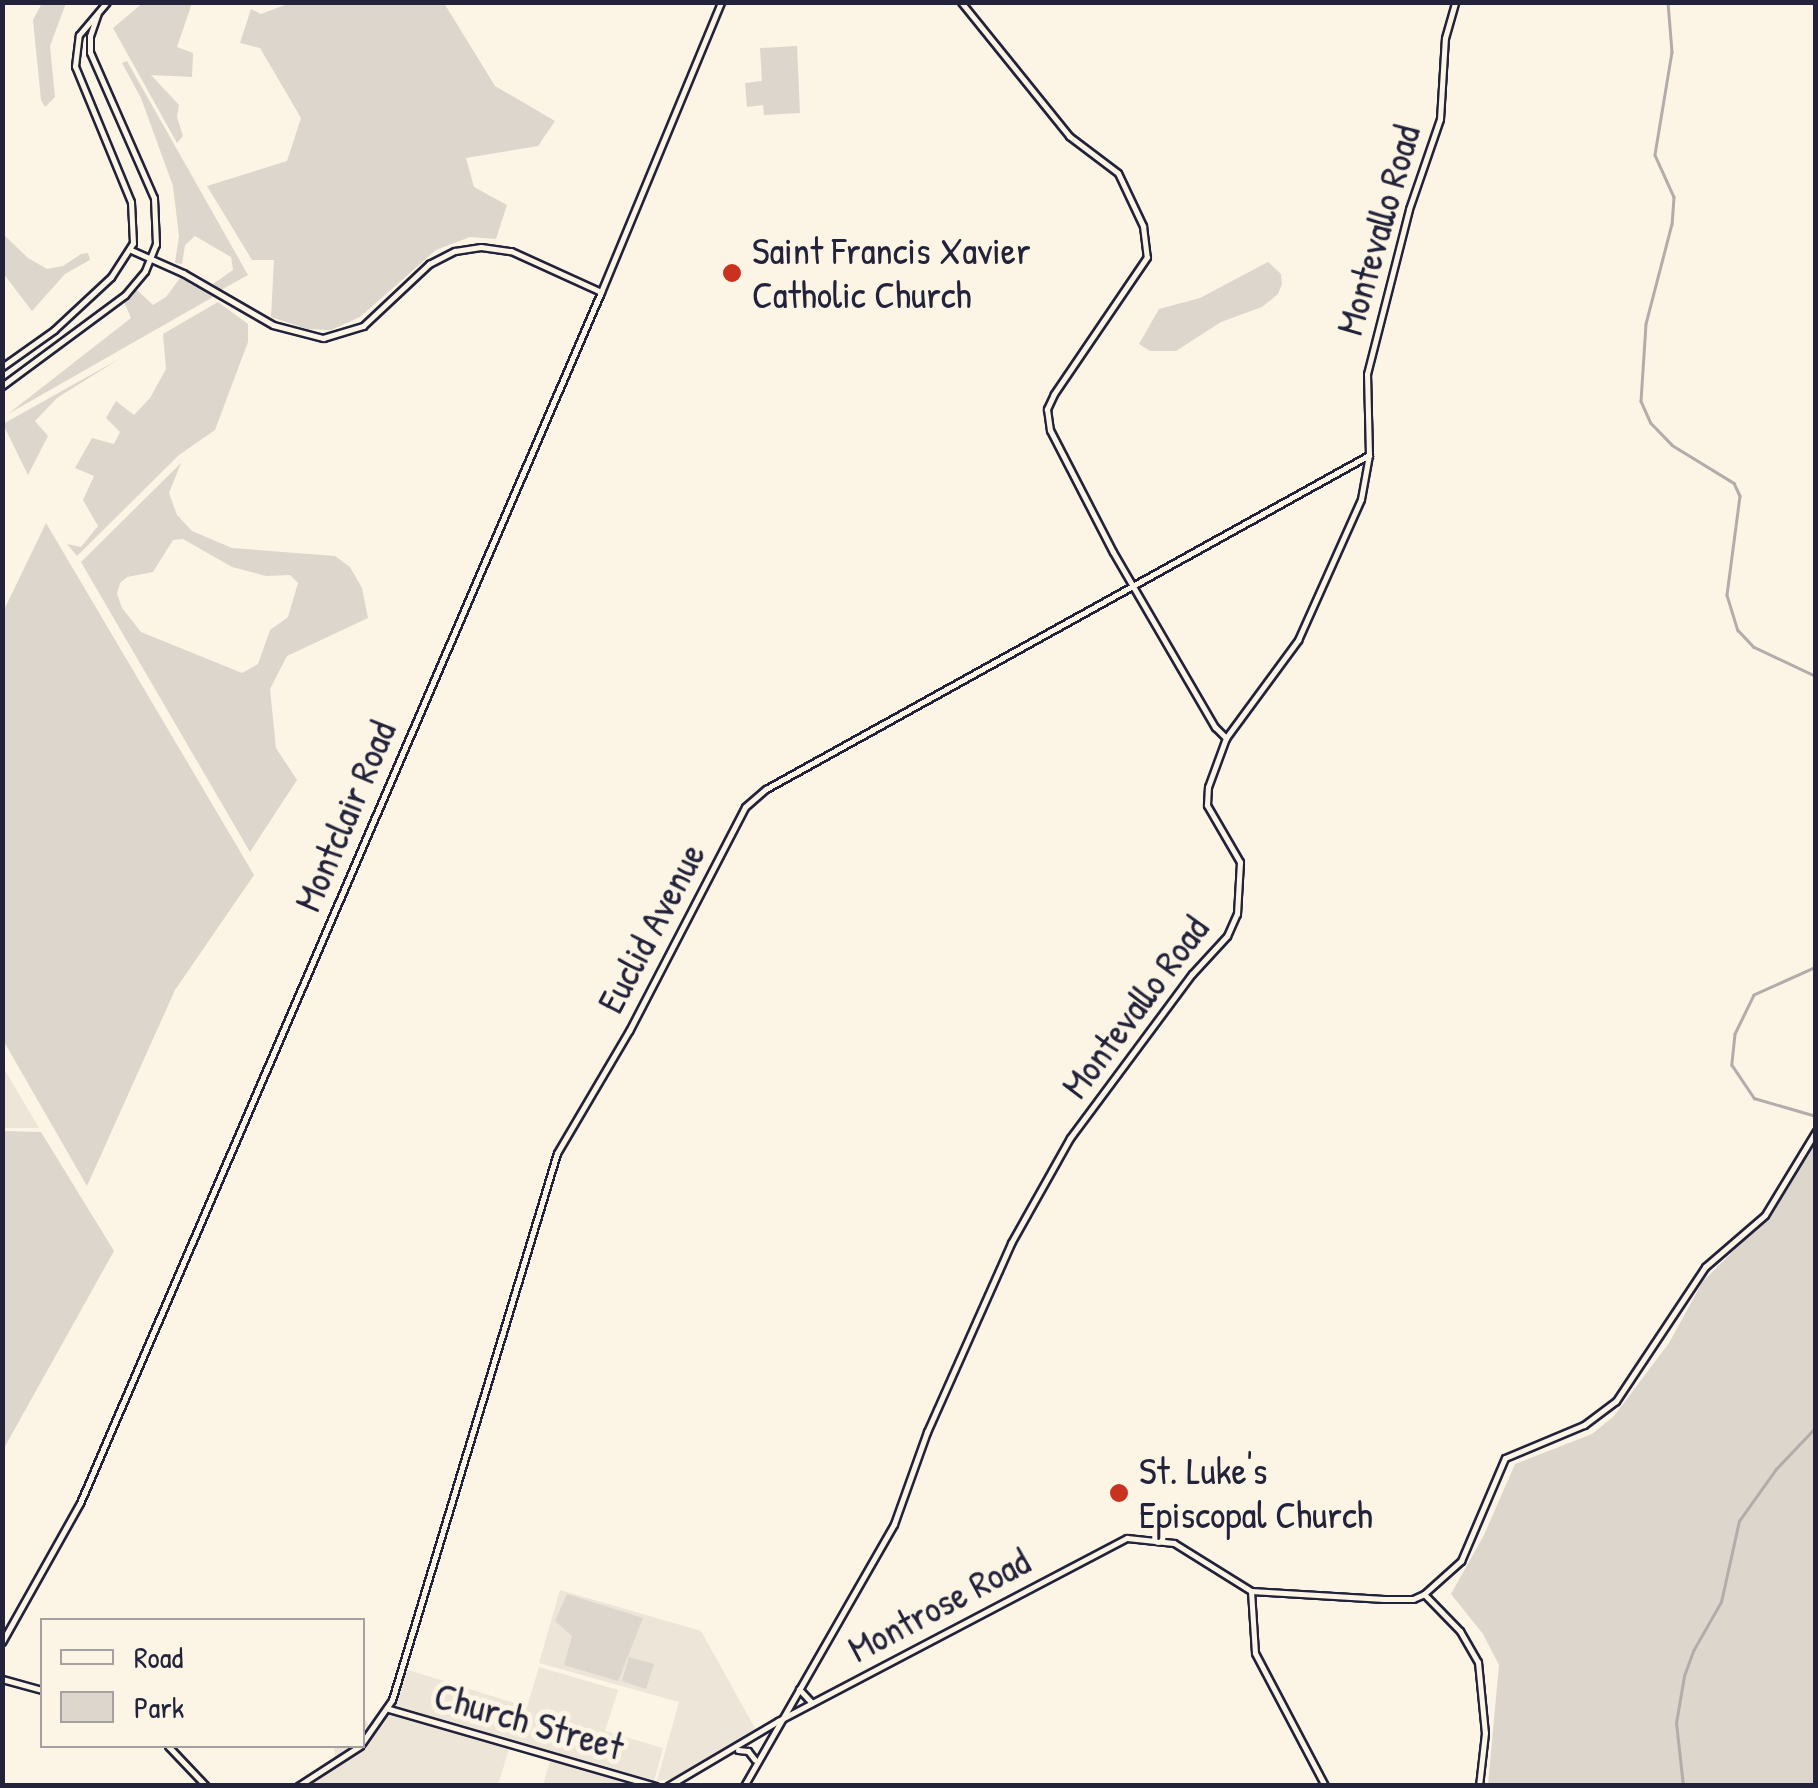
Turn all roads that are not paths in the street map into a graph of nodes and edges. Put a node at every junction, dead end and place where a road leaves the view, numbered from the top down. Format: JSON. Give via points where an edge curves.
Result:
{"nodes":[{"id":1,"x":106,"y":2,"type":"edge"},
{"id":2,"x":721,"y":2,"type":"edge"},
{"id":3,"x":960,"y":2,"type":"edge"},
{"id":4,"x":1455,"y":2,"type":"edge"},
{"id":5,"x":98,"y":13,"type":"junction"},
{"id":6,"x":130,"y":250,"type":"junction"},
{"id":7,"x":151,"y":258,"type":"junction"},
{"id":8,"x":602,"y":292,"type":"junction"},
{"id":9,"x":2,"y":368,"type":"edge"},
{"id":10,"x":2,"y":386,"type":"edge"},
{"id":11,"x":1368,"y":455,"type":"junction"},
{"id":12,"x":1135,"y":588,"type":"junction"},
{"id":13,"x":1226,"y":738,"type":"junction"},
{"id":14,"x":1814,"y":1134,"type":"edge"},
{"id":15,"x":1251,"y":1592,"type":"junction"},
{"id":16,"x":1424,"y":1594,"type":"junction"},
{"id":17,"x":2,"y":1642,"type":"edge"},
{"id":18,"x":2,"y":1679,"type":"edge"},
{"id":19,"x":40,"y":1689,"type":"edge"},
{"id":20,"x":799,"y":1689,"type":"junction"},
{"id":21,"x":812,"y":1703,"type":"junction"},
{"id":22,"x":388,"y":1709,"type":"junction"},
{"id":23,"x":778,"y":1721,"type":"junction"},
{"id":24,"x":365,"y":1739,"type":"edge"},
{"id":25,"x":170,"y":1748,"type":"edge"},
{"id":26,"x":355,"y":1748,"type":"edge"},
{"id":27,"x":734,"y":1750,"type":"junction"},
{"id":28,"x":755,"y":1760,"type":"junction"},
{"id":29,"x":206,"y":1786,"type":"edge"},
{"id":30,"x":298,"y":1786,"type":"edge"},
{"id":31,"x":655,"y":1786,"type":"edge"},
{"id":32,"x":668,"y":1786,"type":"edge"},
{"id":33,"x":744,"y":1786,"type":"edge"},
{"id":34,"x":1325,"y":1786,"type":"edge"},
{"id":35,"x":1479,"y":1786,"type":"edge"}],
"edges":[{"from":1,"to":5,"type":"main road"},
{"from":2,"to":8,"type":"main road","name":"Montclair Road"},
{"from":3,"to":12,"type":"main road","via":[[1069,136],[1118,174],[1143,226],[1147,257],[1047,409],[1050,430]]},
{"from":4,"to":11,"type":"main road","name":"Montevallo Road","via":[[1445,38],[1440,119],[1367,374]]},
{"from":5,"to":6,"type":"main road","via":[[79,35],[74,58],[133,209]]},
{"from":5,"to":7,"type":"main road","via":[[90,52],[156,206]]},
{"from":6,"to":7,"type":"main road"},
{"from":6,"to":9,"type":"main road","via":[[58,327]]},
{"from":7,"to":8,"type":"main road","via":[[273,325],[323,338],[363,326],[428,264],[455,251],[511,251]]},
{"from":7,"to":10,"type":"main road","via":[[125,295]]},
{"from":8,"to":17,"type":"main road","name":"Montclair Road","via":[[80,1503]]},
{"from":11,"to":12,"type":"main road","name":"Euclid Avenue"},
{"from":11,"to":13,"type":"main road","name":"Montevallo Road","via":[[1361,500],[1298,640]]},
{"from":12,"to":13,"type":"main road"},
{"from":12,"to":22,"type":"main road","name":"Euclid Avenue","via":[[766,789],[745,808],[557,1152]]},
{"from":13,"to":20,"type":"main road","name":"Montevallo Road","via":[[1207,805],[1240,862],[1237,914],[1070,1138],[1011,1244],[927,1432],[894,1524]]},
{"from":14,"to":16,"type":"main road","via":[[1765,1214],[1705,1267],[1616,1400],[1584,1424],[1505,1458],[1461,1562]]},
{"from":15,"to":16,"type":"main road","via":[[1384,1600]]},
{"from":15,"to":21,"type":"main road","name":"Montrose Road","via":[[1174,1544],[1127,1538]]},
{"from":15,"to":34,"type":"main road","via":[[1256,1653]]},
{"from":16,"to":35,"type":"main road","via":[[1478,1662],[1485,1733]]},
{"from":18,"to":19,"type":"main road"},
{"from":20,"to":21,"type":"main road"},
{"from":20,"to":23,"type":"main road","name":"Montevallo Road"},
{"from":21,"to":23,"type":"main road","name":"Montrose Road"},
{"from":22,"to":24,"type":"main road","name":"Euclid Avenue"},
{"from":22,"to":31,"type":"main road","name":"Church Street"},
{"from":23,"to":27,"type":"main road","name":"Church Street"},
{"from":23,"to":28,"type":"main road","name":"Montevallo Road"},
{"from":25,"to":29,"type":"main road"},
{"from":26,"to":30,"type":"main road","name":"Euclid Avenue"},
{"from":27,"to":28,"type":"main road","via":[[744,1749]]},
{"from":27,"to":32,"type":"main road","name":"Church Street"},
{"from":28,"to":33,"type":"main road","name":"Montevallo Road"}]}
